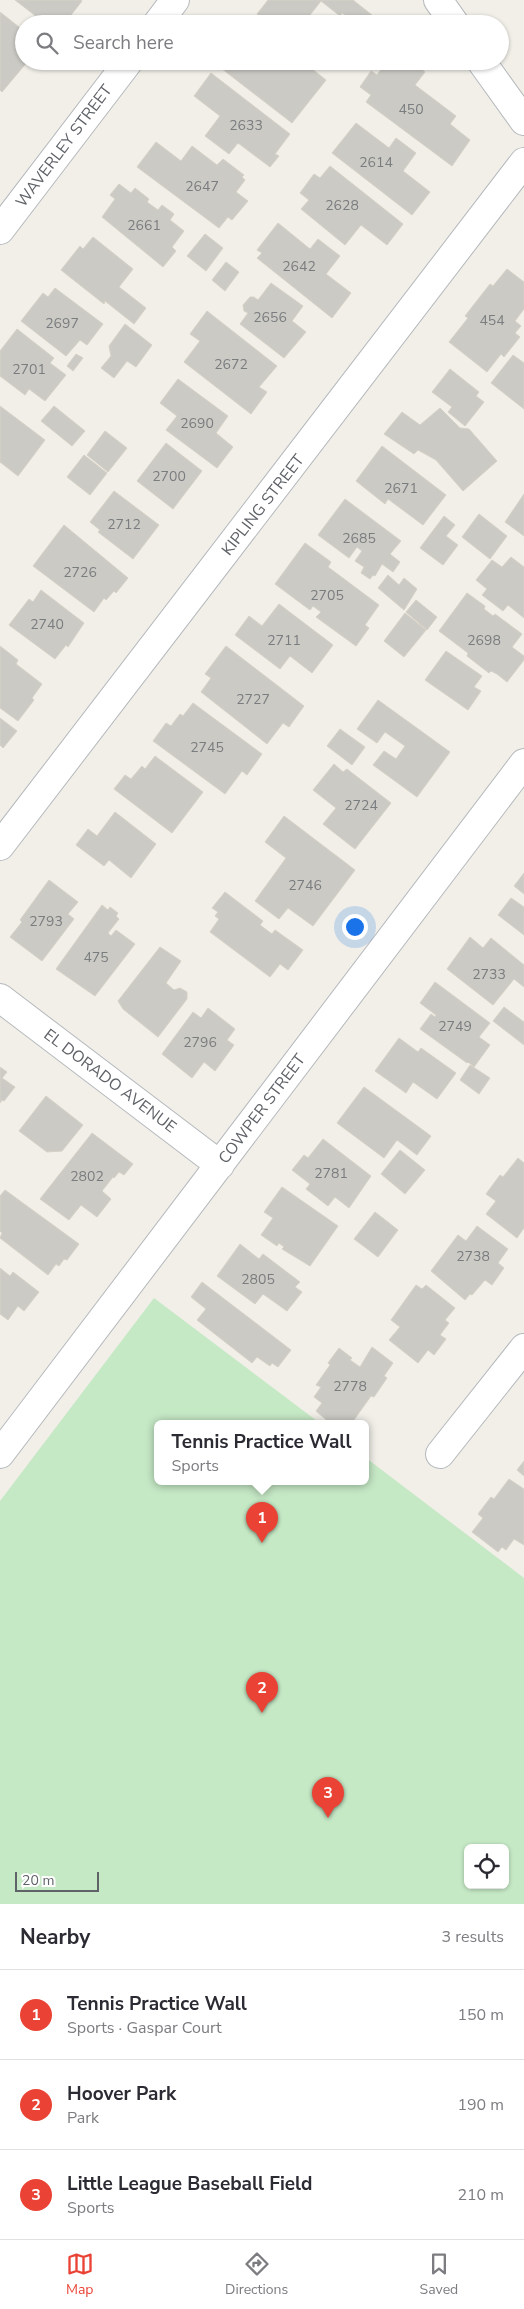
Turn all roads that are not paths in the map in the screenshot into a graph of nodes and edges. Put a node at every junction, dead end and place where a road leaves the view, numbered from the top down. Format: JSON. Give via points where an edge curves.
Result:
{"nodes":[{"id":1,"x":176,"y":0,"type":"edge"},
{"id":2,"x":438,"y":0,"type":"edge"},
{"id":3,"x":164,"y":15,"type":"edge"},
{"id":4,"x":448,"y":15,"type":"edge"},
{"id":5,"x":122,"y":70,"type":"edge"},
{"id":6,"x":487,"y":70,"type":"edge"},
{"id":7,"x":524,"y":121,"type":"edge"},
{"id":8,"x":524,"y":162,"type":"edge"},
{"id":9,"x":0,"y":230,"type":"edge"},
{"id":10,"x":524,"y":763,"type":"edge"},
{"id":11,"x":0,"y":846,"type":"edge"},
{"id":12,"x":0,"y":998,"type":"edge"},
{"id":13,"x":220,"y":1165,"type":"junction"},
{"id":14,"x":524,"y":1348,"type":"edge"},
{"id":15,"x":0,"y":1454,"type":"edge"},
{"id":16,"x":440,"y":1454,"type":"dead end"}],
"edges":[{"from":1,"to":3,"type":"street"},
{"from":2,"to":4,"type":"street"},
{"from":5,"to":9,"type":"street","name":"WAVERLEY STREET"},
{"from":6,"to":7,"type":"street"},
{"from":8,"to":11,"type":"street","name":"KIPLING STREET"},
{"from":10,"to":13,"type":"street","name":"COWPER STREET"},
{"from":12,"to":13,"type":"street","name":"EL DORADO AVENUE"},
{"from":13,"to":15,"type":"street","name":"COWPER STREET"},
{"from":14,"to":16,"type":"street"}]}
